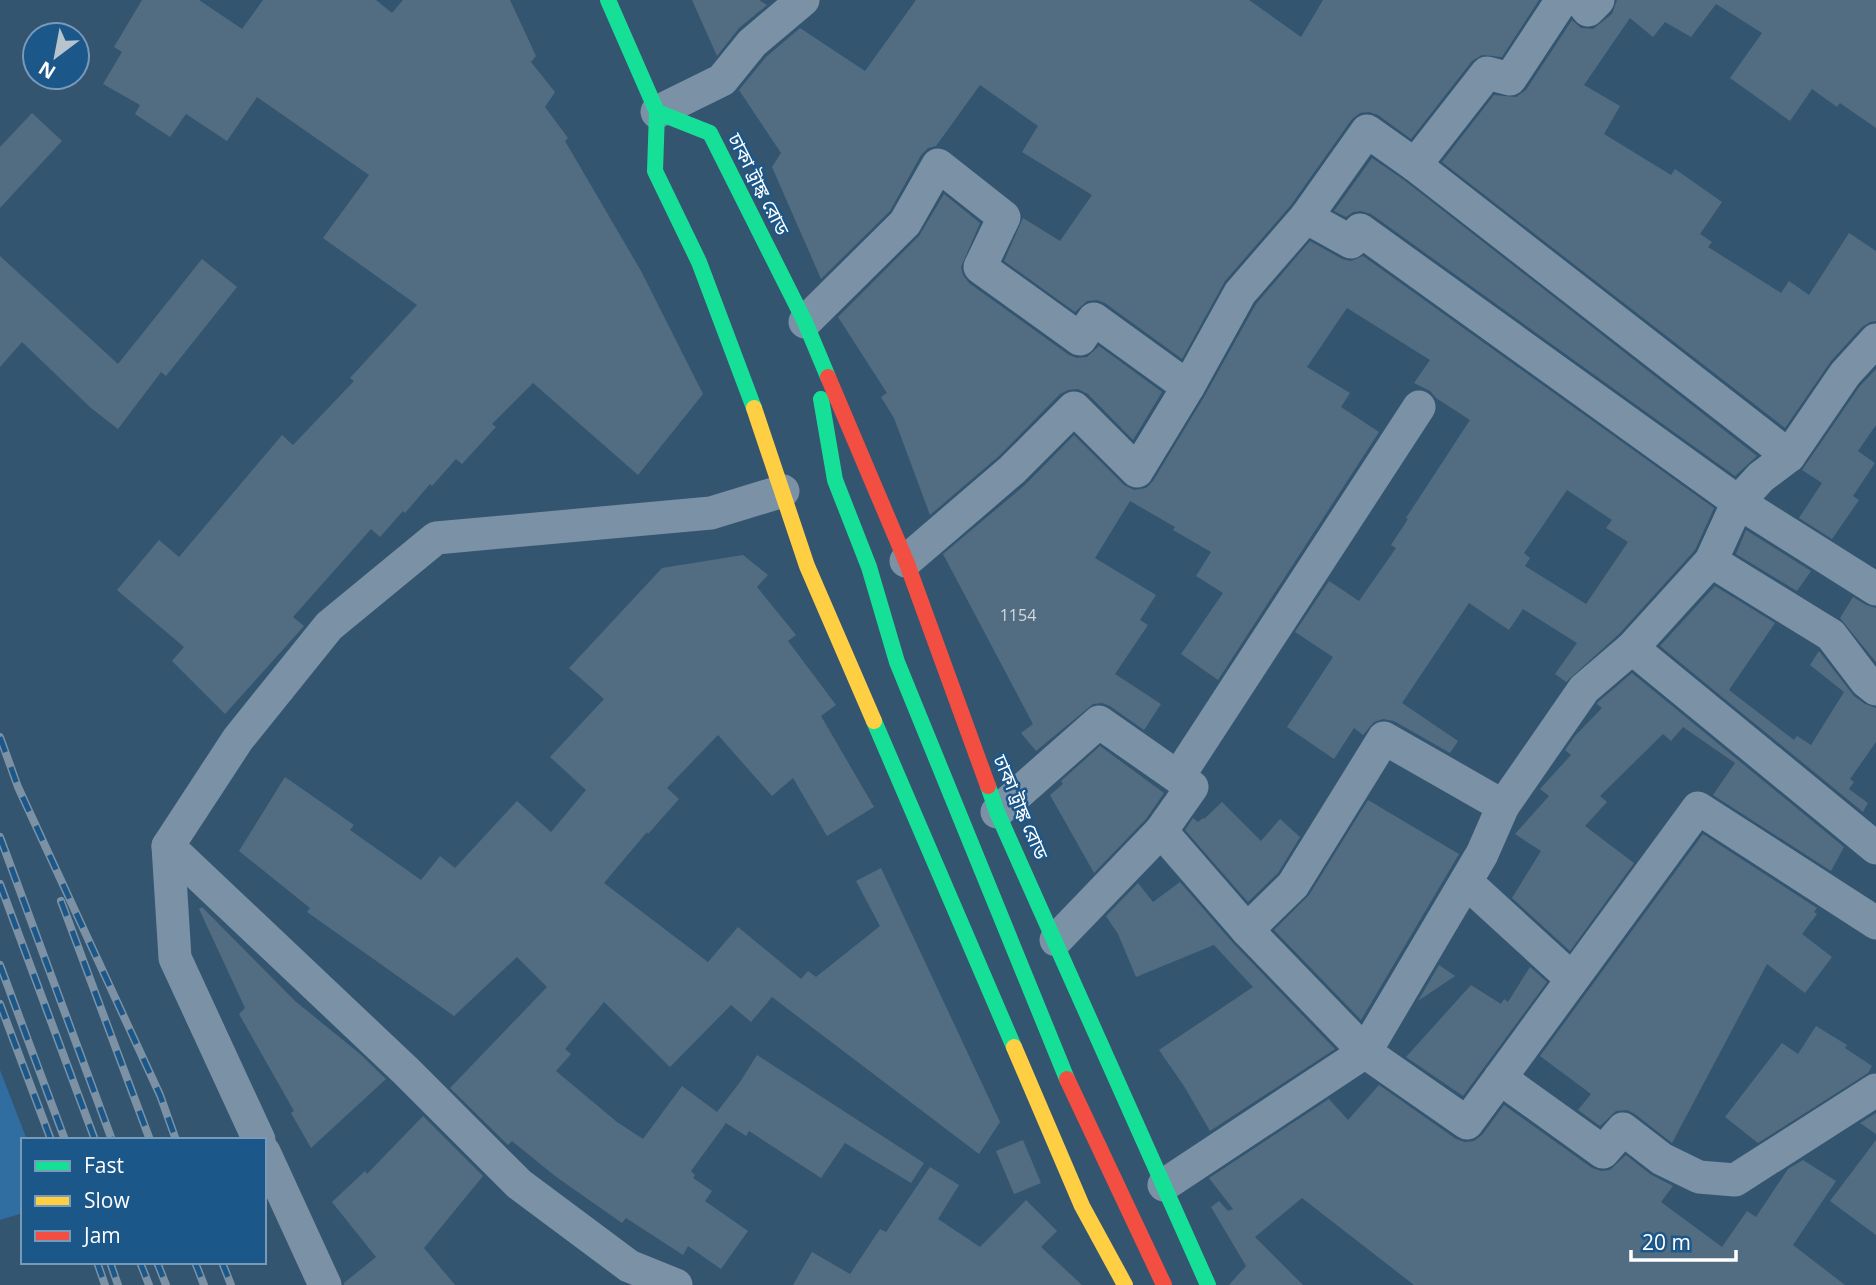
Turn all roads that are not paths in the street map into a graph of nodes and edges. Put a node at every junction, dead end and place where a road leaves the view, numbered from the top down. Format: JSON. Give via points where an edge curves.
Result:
{"nodes":[{"id":1,"x":608,"y":0,"type":"edge"},
{"id":2,"x":803,"y":0,"type":"edge"},
{"id":3,"x":1562,"y":0,"type":"edge"},
{"id":4,"x":1580,"y":0,"type":"edge"},
{"id":5,"x":1598,"y":0,"type":"edge"},
{"id":6,"x":657,"y":112,"type":"junction"},
{"id":7,"x":1415,"y":165,"type":"junction"},
{"id":8,"x":1306,"y":217,"type":"junction"},
{"id":9,"x":808,"y":330,"type":"junction"},
{"id":10,"x":1875,"y":344,"type":"edge"},
{"id":11,"x":1188,"y":387,"type":"junction"},
{"id":12,"x":1419,"y":407,"type":"dead end"},
{"id":13,"x":1789,"y":456,"type":"junction"},
{"id":14,"x":790,"y":487,"type":"junction"},
{"id":15,"x":1738,"y":502,"type":"junction"},
{"id":16,"x":906,"y":561,"type":"junction"},
{"id":17,"x":1711,"y":561,"type":"junction"},
{"id":18,"x":855,"y":576,"type":"dead end"},
{"id":19,"x":1876,"y":589,"type":"edge"},
{"id":20,"x":1632,"y":648,"type":"junction"},
{"id":21,"x":897,"y":662,"type":"junction"},
{"id":22,"x":1876,"y":689,"type":"edge"},
{"id":23,"x":1178,"y":777,"type":"junction"},
{"id":24,"x":1503,"y":806,"type":"junction"},
{"id":25,"x":997,"y":812,"type":"junction"},
{"id":26,"x":1161,"y":831,"type":"junction"},
{"id":27,"x":168,"y":846,"type":"junction"},
{"id":28,"x":1876,"y":848,"type":"edge"},
{"id":29,"x":1466,"y":882,"type":"junction"},
{"id":30,"x":1876,"y":922,"type":"edge"},
{"id":31,"x":1247,"y":930,"type":"junction"},
{"id":32,"x":1056,"y":940,"type":"junction"},
{"id":33,"x":1572,"y":979,"type":"junction"},
{"id":34,"x":1365,"y":1052,"type":"junction"},
{"id":35,"x":1500,"y":1078,"type":"junction"},
{"id":36,"x":1876,"y":1090,"type":"edge"},
{"id":37,"x":258,"y":1138,"type":"edge"},
{"id":38,"x":266,"y":1156,"type":"edge"},
{"id":39,"x":1164,"y":1185,"type":"junction"},
{"id":40,"x":623,"y":1276,"type":"edge"},
{"id":41,"x":325,"y":1285,"type":"edge"},
{"id":42,"x":676,"y":1285,"type":"edge"},
{"id":43,"x":1125,"y":1285,"type":"edge"},
{"id":44,"x":1164,"y":1285,"type":"edge"},
{"id":45,"x":1208,"y":1285,"type":"edge"}],
"edges":[{"from":1,"to":6,"type":"main road"},
{"from":2,"to":6,"type":"street","via":[[752,43],[722,80]]},
{"from":3,"to":7,"type":"street","via":[[1510,79],[1487,73]]},
{"from":4,"to":5,"type":"street","via":[[1588,10]]},
{"from":6,"to":9,"type":"main road","name":"ঢাকা ট্রাঙ্ক রোড","via":[[710,133]]},
{"from":6,"to":14,"type":"main road","via":[[655,171],[699,262],[765,436]]},
{"from":7,"to":8,"type":"street","via":[[1367,131]]},
{"from":7,"to":13,"type":"street"},
{"from":8,"to":11,"type":"street","via":[[1240,293]]},
{"from":8,"to":15,"type":"street","via":[[1351,242],[1360,230]]},
{"from":9,"to":11,"type":"street","via":[[905,223],[938,165],[1004,217],[980,267],[1080,340],[1094,319]]},
{"from":9,"to":16,"type":"main road","name":"ঢাকা ট্রাঙ্ক রোড"},
{"from":9,"to":21,"type":"main road","name":"ঢাকা ট্রাঙ্ক রোড","via":[[835,480],[869,566]]},
{"from":10,"to":13,"type":"street","via":[[1845,374]]},
{"from":11,"to":16,"type":"street","via":[[1137,471],[1074,408],[1012,470]]},
{"from":12,"to":23,"type":"street"},
{"from":13,"to":15,"type":"street"},
{"from":14,"to":27,"type":"street","via":[[710,513],[436,538],[329,626],[238,739]]},
{"from":14,"to":43,"type":"main road","via":[[813,579],[1082,1206]]},
{"from":15,"to":17,"type":"street"},
{"from":15,"to":19,"type":"street"},
{"from":16,"to":25,"type":"main road","name":"ঢাকা ট্রাঙ্ক রোড"},
{"from":17,"to":20,"type":"street"},
{"from":17,"to":22,"type":"street","via":[[1831,635]]},
{"from":18,"to":21,"type":"main road","name":"ঢাকা ট্রাঙ্ক রোড"},
{"from":20,"to":24,"type":"street","via":[[1584,689]]},
{"from":20,"to":28,"type":"street"},
{"from":21,"to":44,"type":"main road","name":"ঢাকা ট্রাঙ্ক রোড","via":[[1053,1041]]},
{"from":23,"to":25,"type":"street","via":[[1099,722]]},
{"from":23,"to":26,"type":"street","via":[[1192,787]]},
{"from":24,"to":29,"type":"street"},
{"from":24,"to":31,"type":"street","via":[[1384,738],[1293,885]]},
{"from":25,"to":32,"type":"main road","name":"ঢাকা ট্রাঙ্ক রোড"},
{"from":26,"to":31,"type":"street"},
{"from":26,"to":32,"type":"street"},
{"from":27,"to":37,"type":"street","via":[[176,958]]},
{"from":27,"to":40,"type":"street","via":[[406,1070],[519,1184]]},
{"from":29,"to":33,"type":"street"},
{"from":29,"to":34,"type":"street"},
{"from":30,"to":33,"type":"street","via":[[1698,808]]},
{"from":31,"to":34,"type":"street"},
{"from":32,"to":39,"type":"main road","name":"ঢাকা ট্রাঙ্ক রোড"},
{"from":33,"to":35,"type":"street"},
{"from":34,"to":35,"type":"street","via":[[1467,1123]]},
{"from":34,"to":39,"type":"street"},
{"from":35,"to":36,"type":"street","via":[[1603,1152],[1623,1129],[1661,1159],[1699,1177],[1735,1181]]},
{"from":38,"to":41,"type":"street"},
{"from":39,"to":45,"type":"main road","name":"ঢাকা ট্রাঙ্ক রোড"},
{"from":40,"to":42,"type":"street"}]}
